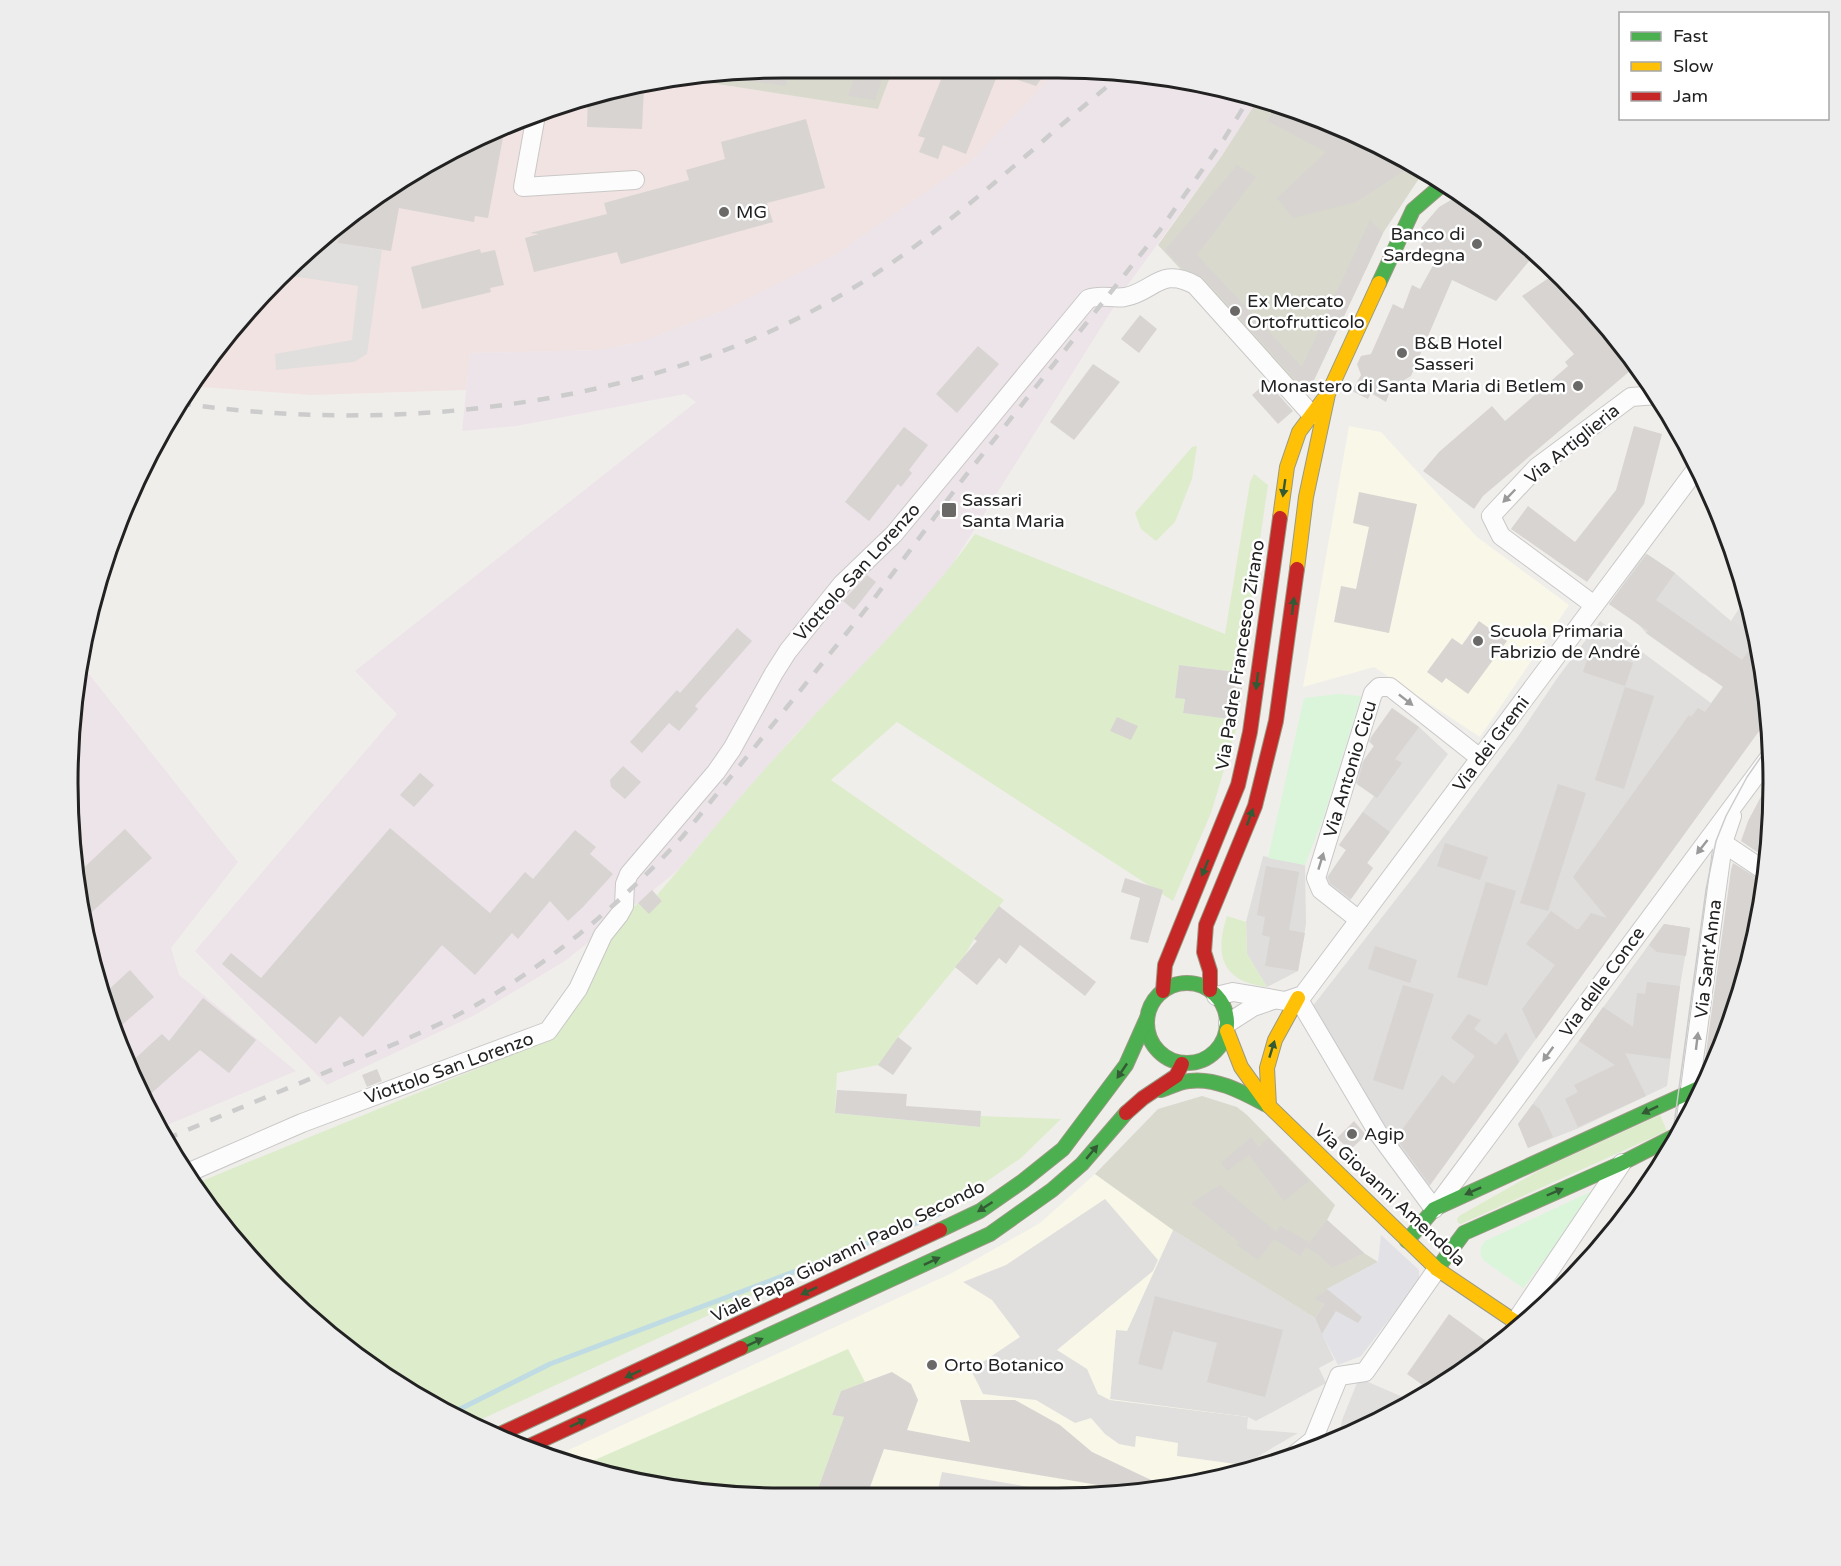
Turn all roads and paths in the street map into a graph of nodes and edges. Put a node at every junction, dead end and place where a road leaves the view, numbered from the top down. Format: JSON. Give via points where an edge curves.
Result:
{"nodes":[{"id":1,"x":534,"y":124,"type":"edge"},
{"id":2,"x":635,"y":180,"type":"dead end"},
{"id":3,"x":1437,"y":189,"type":"edge"},
{"id":4,"x":1328,"y":394,"type":"junction"},
{"id":5,"x":1647,"y":396,"type":"edge"},
{"id":6,"x":1312,"y":415,"type":"junction"},
{"id":7,"x":1692,"y":475,"type":"edge"},
{"id":8,"x":1594,"y":605,"type":"junction"},
{"id":9,"x":1480,"y":758,"type":"junction"},
{"id":10,"x":1762,"y":767,"type":"edge"},
{"id":11,"x":1737,"y":801,"type":"junction"},
{"id":12,"x":1723,"y":843,"type":"junction"},
{"id":13,"x":1758,"y":867,"type":"edge"},
{"id":14,"x":1359,"y":920,"type":"junction"},
{"id":15,"x":1210,"y":971,"type":"junction"},
{"id":16,"x":1163,"y":991,"type":"junction"},
{"id":17,"x":1220,"y":993,"type":"junction"},
{"id":18,"x":1298,"y":998,"type":"junction"},
{"id":19,"x":1273,"y":1000,"type":"junction"},
{"id":20,"x":1147,"y":1018,"type":"junction"},
{"id":21,"x":1227,"y":1027,"type":"junction"},
{"id":22,"x":1186,"y":1064,"type":"junction"},
{"id":23,"x":1701,"y":1071,"type":"edge"},
{"id":24,"x":1210,"y":1082,"type":"junction"},
{"id":25,"x":1153,"y":1093,"type":"junction"},
{"id":26,"x":1691,"y":1093,"type":"edge"},
{"id":27,"x":1269,"y":1106,"type":"junction"},
{"id":28,"x":1666,"y":1141,"type":"edge"},
{"id":29,"x":1622,"y":1163,"type":"junction"},
{"id":30,"x":194,"y":1170,"type":"edge"},
{"id":31,"x":1434,"y":1209,"type":"junction"},
{"id":32,"x":1407,"y":1241,"type":"junction"},
{"id":33,"x":1437,"y":1269,"type":"junction"},
{"id":34,"x":1528,"y":1308,"type":"edge"},
{"id":35,"x":1513,"y":1321,"type":"edge"},
{"id":36,"x":508,"y":1432,"type":"edge"},
{"id":37,"x":1311,"y":1441,"type":"edge"},
{"id":38,"x":536,"y":1443,"type":"edge"}],
"edges":[{"from":1,"to":2,"type":"street","via":[[522,187]]},
{"from":3,"to":4,"type":"main road","name":"Via Padre Francesco Zirano","via":[[1413,210]]},
{"from":4,"to":6,"type":"main road","name":"Via Padre Francesco Zirano"},
{"from":15,"to":4,"type":"main road","name":"Via Padre Francesco Zirano","one_way":true,"via":[[1204,952],[1206,925],[1255,806],[1276,721],[1306,497]]},
{"from":5,"to":8,"type":"street","name":"Via Artiglieria","one_way":true,"via":[[1631,397],[1537,467],[1491,516],[1501,536]]},
{"from":6,"to":16,"type":"main road","name":"Via Padre Francesco Zirano","one_way":true,"via":[[1299,432],[1287,467],[1250,732],[1238,785],[1166,965]]},
{"from":6,"to":30,"type":"street","name":"Viottolo San Lorenzo","via":[[1194,285],[1172,278],[1129,296],[1095,296],[1083,303],[894,534],[842,584],[788,651],[716,772],[629,874],[620,915],[603,935],[579,989],[548,1032],[302,1123]]},
{"from":7,"to":8,"type":"street","name":"Via dei Gremi"},
{"from":8,"to":9,"type":"street","name":"Via dei Gremi"},
{"from":9,"to":14,"type":"street","name":"Via dei Gremi"},
{"from":14,"to":9,"type":"street","name":"Via Antonio Cicu","one_way":true,"via":[[1321,890],[1316,878],[1373,693],[1379,687],[1390,687]]},
{"from":10,"to":11,"type":"street","name":"Via delle Conce"},
{"from":11,"to":12,"type":"street","name":"Via Sant'Anna"},
{"from":11,"to":31,"type":"street","name":"Via delle Conce","one_way":true},
{"from":12,"to":13,"type":"street"},
{"from":23,"to":12,"type":"street","name":"Via Sant'Anna","one_way":true},
{"from":14,"to":18,"type":"street","name":"Via dei Gremi"},
{"from":15,"to":17,"type":"main road","name":"Via Padre Francesco Zirano"},
{"from":15,"to":17,"type":"main road","via":[[1220,984]]},
{"from":16,"to":17,"type":"main road","via":[[1186,983]]},
{"from":16,"to":20,"type":"main road","via":[[1152,1003]]},
{"from":17,"to":19,"type":"street"},
{"from":17,"to":21,"type":"main road"},
{"from":18,"to":19,"type":"street"},
{"from":27,"to":18,"type":"main road","one_way":true,"via":[[1267,1068],[1275,1040]]},
{"from":18,"to":31,"type":"street","via":[[1377,1134]]},
{"from":19,"to":21,"type":"street","via":[[1253,1006]]},
{"from":20,"to":22,"type":"main road","via":[[1149,1037],[1159,1053]]},
{"from":20,"to":36,"type":"main road","name":"Viale Papa Giovanni Paolo Secondo","one_way":true,"via":[[1126,1065],[1063,1149],[980,1211]]},
{"from":21,"to":22,"type":"main road","via":[[1214,1054]]},
{"from":21,"to":27,"type":"main road","name":"Via Giovanni Amendola","via":[[1241,1067]]},
{"from":22,"to":24,"type":"main road","name":"Via Giovanni Amendola"},
{"from":22,"to":25,"type":"main road"},
{"from":24,"to":25,"type":"main road","via":[[1188,1082]]},
{"from":24,"to":27,"type":"main road","name":"Via Giovanni Amendola"},
{"from":38,"to":25,"type":"main road","one_way":true,"via":[[990,1234],[1083,1164],[1124,1115]]},
{"from":26,"to":31,"type":"main road","one_way":true},
{"from":27,"to":32,"type":"main road","name":"Via Giovanni Amendola"},
{"from":28,"to":29,"type":"main road"},
{"from":33,"to":29,"type":"main road","one_way":true,"via":[[1464,1233]]},
{"from":29,"to":34,"type":"street"},
{"from":31,"to":32,"type":"main road"},
{"from":32,"to":33,"type":"main road","name":"Via Giovanni Amendola"},
{"from":33,"to":35,"type":"main road","name":"Via Giovanni Amendola"},
{"from":33,"to":37,"type":"street","via":[[1365,1372],[1339,1376]]}]}
